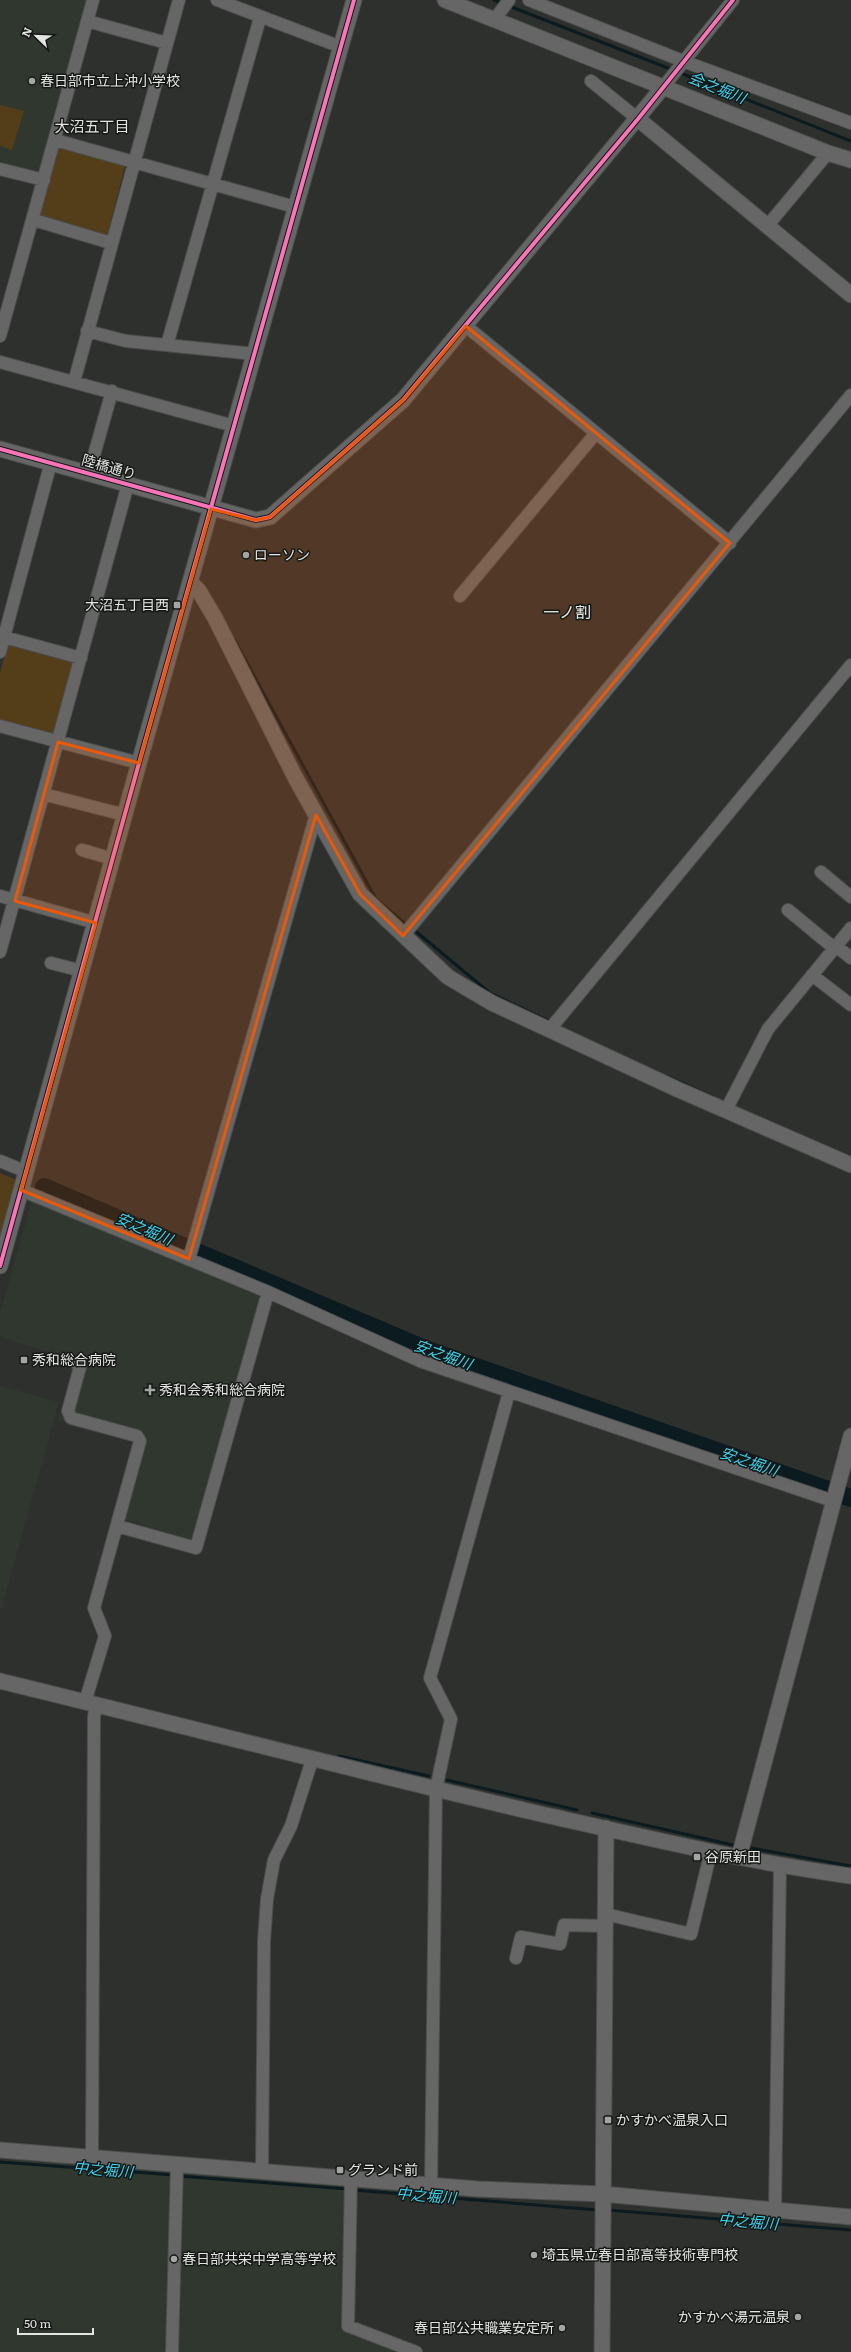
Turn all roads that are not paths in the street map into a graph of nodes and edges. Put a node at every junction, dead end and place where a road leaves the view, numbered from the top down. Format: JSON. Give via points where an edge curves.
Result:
{"nodes":[{"id":1,"x":93,"y":0,"type":"edge"},
{"id":2,"x":179,"y":0,"type":"edge"},
{"id":3,"x":217,"y":0,"type":"edge"},
{"id":4,"x":354,"y":0,"type":"edge"},
{"id":5,"x":445,"y":0,"type":"edge"},
{"id":6,"x":529,"y":0,"type":"edge"},
{"id":7,"x":733,"y":0,"type":"edge"},
{"id":8,"x":502,"y":9,"type":"edge"},
{"id":9,"x":260,"y":18,"type":"junction"},
{"id":10,"x":87,"y":21,"type":"junction"},
{"id":11,"x":167,"y":43,"type":"junction"},
{"id":12,"x":341,"y":47,"type":"junction"},
{"id":13,"x":683,"y":61,"type":"junction"},
{"id":14,"x":591,"y":81,"type":"dead end"},
{"id":15,"x":664,"y":86,"type":"junction"},
{"id":16,"x":638,"y":119,"type":"junction"},
{"id":17,"x":851,"y":123,"type":"edge"},
{"id":18,"x":55,"y":140,"type":"junction"},
{"id":19,"x":828,"y":153,"type":"junction"},
{"id":20,"x":851,"y":160,"type":"edge"},
{"id":21,"x":134,"y":162,"type":"junction"},
{"id":22,"x":0,"y":169,"type":"edge"},
{"id":23,"x":44,"y":180,"type":"junction"},
{"id":24,"x":214,"y":184,"type":"junction"},
{"id":25,"x":295,"y":207,"type":"junction"},
{"id":26,"x":34,"y":220,"type":"junction"},
{"id":27,"x":768,"y":225,"type":"junction"},
{"id":28,"x":111,"y":243,"type":"junction"},
{"id":29,"x":851,"y":295,"type":"edge"},
{"id":30,"x":466,"y":326,"type":"junction"},
{"id":31,"x":87,"y":331,"type":"junction"},
{"id":32,"x":0,"y":336,"type":"edge"},
{"id":33,"x":167,"y":344,"type":"junction"},
{"id":34,"x":255,"y":354,"type":"junction"},
{"id":35,"x":0,"y":362,"type":"edge"},
{"id":36,"x":74,"y":382,"type":"junction"},
{"id":37,"x":112,"y":391,"type":"junction"},
{"id":38,"x":851,"y":395,"type":"edge"},
{"id":39,"x":234,"y":426,"type":"junction"},
{"id":40,"x":596,"y":433,"type":"junction"},
{"id":41,"x":0,"y":449,"type":"edge"},
{"id":42,"x":50,"y":462,"type":"junction"},
{"id":43,"x":89,"y":473,"type":"junction"},
{"id":44,"x":128,"y":484,"type":"junction"},
{"id":45,"x":211,"y":508,"type":"junction"},
{"id":46,"x":730,"y":543,"type":"junction"},
{"id":47,"x":190,"y":582,"type":"junction"},
{"id":48,"x":460,"y":596,"type":"dead end"},
{"id":49,"x":4,"y":637,"type":"junction"},
{"id":50,"x":0,"y":652,"type":"edge"},
{"id":51,"x":81,"y":658,"type":"junction"},
{"id":52,"x":851,"y":665,"type":"edge"},
{"id":53,"x":0,"y":726,"type":"edge"},
{"id":54,"x":58,"y":742,"type":"junction"},
{"id":55,"x":139,"y":763,"type":"junction"},
{"id":56,"x":43,"y":794,"type":"junction"},
{"id":57,"x":125,"y":815,"type":"junction"},
{"id":58,"x":316,"y":815,"type":"junction"},
{"id":59,"x":82,"y":850,"type":"dead end"},
{"id":60,"x":113,"y":859,"type":"junction"},
{"id":61,"x":821,"y":872,"type":"dead end"},
{"id":62,"x":0,"y":896,"type":"edge"},
{"id":63,"x":851,"y":897,"type":"edge"},
{"id":64,"x":15,"y":901,"type":"junction"},
{"id":65,"x":788,"y":910,"type":"dead end"},
{"id":66,"x":96,"y":923,"type":"junction"},
{"id":67,"x":851,"y":928,"type":"edge"},
{"id":68,"x":404,"y":936,"type":"junction"},
{"id":69,"x":835,"y":947,"type":"junction"},
{"id":70,"x":0,"y":952,"type":"edge"},
{"id":71,"x":851,"y":958,"type":"edge"},
{"id":72,"x":51,"y":963,"type":"dead end"},
{"id":73,"x":82,"y":971,"type":"junction"},
{"id":74,"x":812,"y":975,"type":"junction"},
{"id":75,"x":851,"y":1005,"type":"edge"},
{"id":76,"x":550,"y":1029,"type":"junction"},
{"id":77,"x":726,"y":1110,"type":"junction"},
{"id":78,"x":0,"y":1161,"type":"edge"},
{"id":79,"x":851,"y":1165,"type":"edge"},
{"id":80,"x":27,"y":1172,"type":"junction"},
{"id":81,"x":21,"y":1190,"type":"junction"},
{"id":82,"x":189,"y":1259,"type":"junction"},
{"id":83,"x":0,"y":1266,"type":"edge"},
{"id":84,"x":268,"y":1292,"type":"junction"},
{"id":85,"x":78,"y":1364,"type":"dead end"},
{"id":86,"x":509,"y":1392,"type":"junction"},
{"id":87,"x":851,"y":1436,"type":"edge"},
{"id":88,"x":833,"y":1501,"type":"junction"},
{"id":89,"x":116,"y":1526,"type":"junction"},
{"id":90,"x":0,"y":1681,"type":"edge"},
{"id":91,"x":91,"y":1703,"type":"junction"},
{"id":92,"x":312,"y":1760,"type":"junction"},
{"id":93,"x":436,"y":1789,"type":"junction"},
{"id":94,"x":606,"y":1828,"type":"junction"},
{"id":95,"x":711,"y":1851,"type":"junction"},
{"id":96,"x":739,"y":1857,"type":"junction"},
{"id":97,"x":780,"y":1866,"type":"junction"},
{"id":98,"x":851,"y":1876,"type":"edge"},
{"id":99,"x":605,"y":1920,"type":"junction"},
{"id":100,"x":516,"y":1958,"type":"dead end"},
{"id":101,"x":0,"y":2150,"type":"edge"},
{"id":102,"x":92,"y":2157,"type":"junction"},
{"id":103,"x":177,"y":2164,"type":"junction"},
{"id":104,"x":262,"y":2170,"type":"junction"},
{"id":105,"x":351,"y":2178,"type":"junction"},
{"id":106,"x":432,"y":2185,"type":"junction"},
{"id":107,"x":603,"y":2194,"type":"junction"},
{"id":108,"x":775,"y":2210,"type":"junction"},
{"id":109,"x":851,"y":2217,"type":"edge"},
{"id":110,"x":172,"y":2352,"type":"edge"},
{"id":111,"x":416,"y":2352,"type":"edge"},
{"id":112,"x":602,"y":2352,"type":"edge"}],
"edges":[{"from":1,"to":10,"type":"street"},
{"from":2,"to":11,"type":"street"},
{"from":3,"to":9,"type":"street"},
{"from":4,"to":12,"type":"street"},
{"from":5,"to":8,"type":"street"},
{"from":6,"to":13,"type":"street"},
{"from":7,"to":13,"type":"street"},
{"from":8,"to":15,"type":"street"},
{"from":9,"to":12,"type":"street"},
{"from":9,"to":24,"type":"street"},
{"from":10,"to":11,"type":"street"},
{"from":10,"to":18,"type":"street"},
{"from":11,"to":21,"type":"street"},
{"from":12,"to":25,"type":"street"},
{"from":13,"to":15,"type":"street"},
{"from":13,"to":17,"type":"street"},
{"from":14,"to":16,"type":"street"},
{"from":15,"to":16,"type":"street","name":"陸橋通り"},
{"from":15,"to":19,"type":"street"},
{"from":16,"to":27,"type":"street"},
{"from":16,"to":30,"type":"street","name":"陸橋通り"},
{"from":18,"to":21,"type":"street"},
{"from":18,"to":23,"type":"street"},
{"from":19,"to":20,"type":"street"},
{"from":19,"to":27,"type":"street"},
{"from":21,"to":24,"type":"street"},
{"from":21,"to":28,"type":"street"},
{"from":22,"to":23,"type":"street"},
{"from":23,"to":26,"type":"street"},
{"from":24,"to":25,"type":"street"},
{"from":24,"to":33,"type":"street"},
{"from":25,"to":34,"type":"street"},
{"from":26,"to":28,"type":"street"},
{"from":26,"to":32,"type":"street"},
{"from":27,"to":29,"type":"street"},
{"from":28,"to":31,"type":"street"},
{"from":30,"to":40,"type":"street"},
{"from":30,"to":45,"type":"street","name":"陸橋通り","via":[[403,400],[270,517],[256,520]]},
{"from":31,"to":33,"type":"street","via":[[126,341]]},
{"from":31,"to":36,"type":"street"},
{"from":33,"to":34,"type":"street"},
{"from":34,"to":39,"type":"street"},
{"from":35,"to":36,"type":"street"},
{"from":36,"to":37,"type":"street"},
{"from":37,"to":39,"type":"street"},
{"from":37,"to":43,"type":"street"},
{"from":38,"to":46,"type":"street"},
{"from":39,"to":45,"type":"street"},
{"from":40,"to":46,"type":"street"},
{"from":40,"to":48,"type":"street"},
{"from":41,"to":42,"type":"street","name":"陸橋通り"},
{"from":42,"to":43,"type":"street","name":"陸橋通り"},
{"from":42,"to":49,"type":"street"},
{"from":43,"to":44,"type":"street","name":"陸橋通り"},
{"from":44,"to":45,"type":"street","name":"陸橋通り"},
{"from":44,"to":51,"type":"street"},
{"from":45,"to":47,"type":"street"},
{"from":46,"to":68,"type":"street"},
{"from":47,"to":55,"type":"street"},
{"from":47,"to":58,"type":"street","via":[[199,591],[214,618]]},
{"from":49,"to":50,"type":"street"},
{"from":49,"to":51,"type":"street"},
{"from":51,"to":54,"type":"street"},
{"from":52,"to":76,"type":"street"},
{"from":53,"to":54,"type":"street"},
{"from":54,"to":55,"type":"street"},
{"from":54,"to":56,"type":"street"},
{"from":55,"to":57,"type":"street"},
{"from":56,"to":57,"type":"street"},
{"from":56,"to":64,"type":"street"},
{"from":57,"to":60,"type":"street"},
{"from":58,"to":68,"type":"street","via":[[360,894]]},
{"from":58,"to":82,"type":"street"},
{"from":59,"to":60,"type":"street"},
{"from":60,"to":66,"type":"street"},
{"from":61,"to":63,"type":"street"},
{"from":62,"to":64,"type":"street"},
{"from":64,"to":66,"type":"street"},
{"from":64,"to":70,"type":"street"},
{"from":65,"to":69,"type":"street"},
{"from":66,"to":73,"type":"street"},
{"from":67,"to":69,"type":"street"},
{"from":68,"to":76,"type":"street","via":[[448,977],[492,1003]]},
{"from":69,"to":71,"type":"street"},
{"from":69,"to":74,"type":"street"},
{"from":72,"to":73,"type":"street"},
{"from":73,"to":80,"type":"street"},
{"from":74,"to":75,"type":"street"},
{"from":74,"to":77,"type":"street","via":[[768,1029]]},
{"from":76,"to":77,"type":"street"},
{"from":77,"to":79,"type":"street"},
{"from":78,"to":80,"type":"street"},
{"from":80,"to":81,"type":"street"},
{"from":81,"to":82,"type":"street"},
{"from":81,"to":83,"type":"street"},
{"from":82,"to":84,"type":"street"},
{"from":84,"to":86,"type":"street","via":[[420,1360]]},
{"from":84,"to":89,"type":"street","via":[[196,1548]]},
{"from":85,"to":89,"type":"street","via":[[80,1367],[68,1411],[71,1418],[138,1436],[140,1441]]},
{"from":86,"to":88,"type":"street"},
{"from":86,"to":93,"type":"street","via":[[430,1678],[451,1719]]},
{"from":87,"to":88,"type":"street"},
{"from":88,"to":96,"type":"street"},
{"from":89,"to":91,"type":"street","via":[[94,1608],[105,1636]]},
{"from":90,"to":91,"type":"street"},
{"from":91,"to":92,"type":"street"},
{"from":91,"to":102,"type":"street","via":[[94,1725]]},
{"from":92,"to":93,"type":"street"},
{"from":92,"to":104,"type":"street","via":[[292,1826],[274,1860],[267,1899],[264,1941]]},
{"from":93,"to":94,"type":"street"},
{"from":93,"to":106,"type":"street"},
{"from":94,"to":95,"type":"street"},
{"from":94,"to":99,"type":"street"},
{"from":95,"to":96,"type":"street"},
{"from":95,"to":99,"type":"street","via":[[691,1934]]},
{"from":96,"to":97,"type":"street"},
{"from":97,"to":98,"type":"street"},
{"from":97,"to":108,"type":"street"},
{"from":99,"to":100,"type":"street","via":[[564,1925],[560,1944],[521,1937]]},
{"from":99,"to":107,"type":"street"},
{"from":101,"to":102,"type":"street"},
{"from":102,"to":103,"type":"street"},
{"from":103,"to":104,"type":"street"},
{"from":103,"to":110,"type":"street"},
{"from":104,"to":105,"type":"street"},
{"from":105,"to":106,"type":"street"},
{"from":105,"to":111,"type":"street","via":[[348,2326]]},
{"from":106,"to":107,"type":"street"},
{"from":107,"to":108,"type":"street"},
{"from":107,"to":112,"type":"street"},
{"from":108,"to":109,"type":"street"}]}
